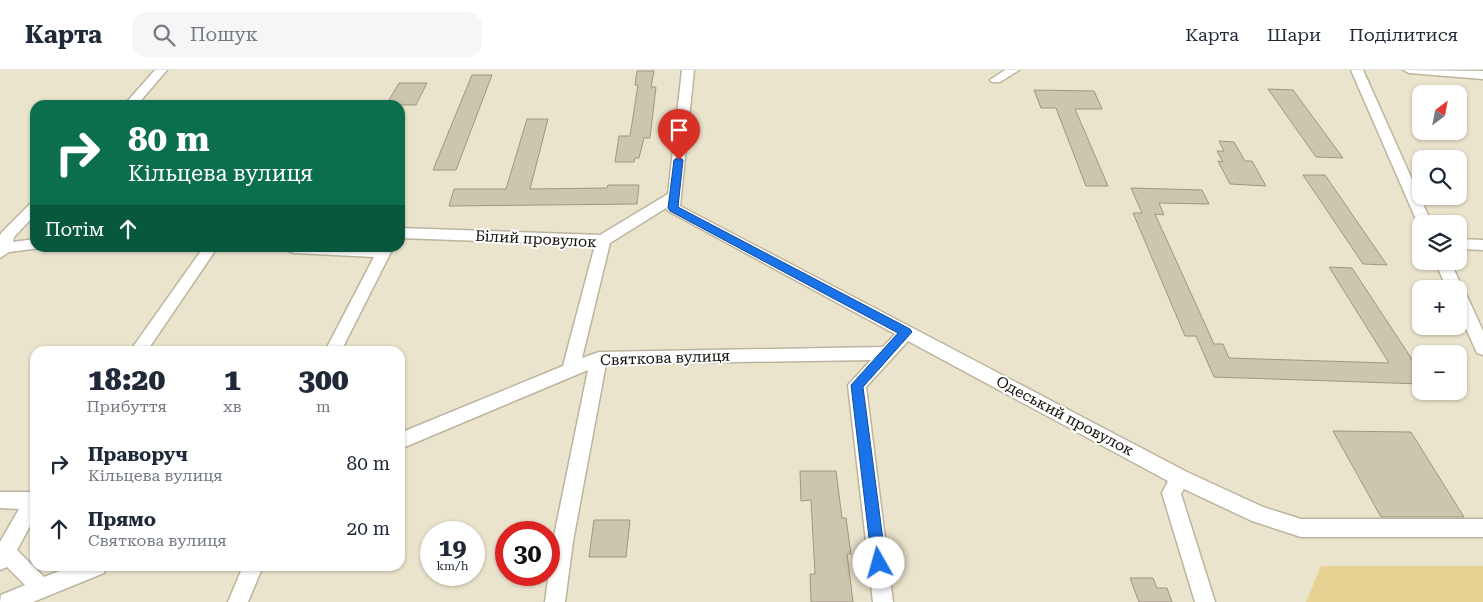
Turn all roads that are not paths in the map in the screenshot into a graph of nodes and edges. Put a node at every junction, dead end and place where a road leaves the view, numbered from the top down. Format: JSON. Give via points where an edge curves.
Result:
{"nodes":[{"id":1,"x":161,"y":70,"type":"edge"},
{"id":2,"x":688,"y":70,"type":"edge"},
{"id":3,"x":1013,"y":70,"type":"edge"},
{"id":4,"x":1357,"y":70,"type":"edge"},
{"id":5,"x":1409,"y":70,"type":"edge"},
{"id":6,"x":1478,"y":73,"type":"edge"},
{"id":7,"x":996,"y":80,"type":"dead end"},
{"id":8,"x":134,"y":100,"type":"edge"},
{"id":9,"x":674,"y":202,"type":"junction"},
{"id":10,"x":30,"y":212,"type":"edge"},
{"id":11,"x":1422,"y":215,"type":"edge"},
{"id":12,"x":405,"y":233,"type":"edge"},
{"id":13,"x":603,"y":240,"type":"junction"},
{"id":14,"x":1467,"y":244,"type":"edge"},
{"id":15,"x":30,"y":245,"type":"edge"},
{"id":16,"x":1483,"y":245,"type":"edge"},
{"id":17,"x":3,"y":250,"type":"edge"},
{"id":18,"x":207,"y":252,"type":"edge"},
{"id":19,"x":385,"y":252,"type":"edge"},
{"id":20,"x":1467,"y":314,"type":"edge"},
{"id":21,"x":906,"y":332,"type":"junction"},
{"id":22,"x":141,"y":346,"type":"edge"},
{"id":23,"x":336,"y":346,"type":"edge"},
{"id":24,"x":1483,"y":349,"type":"edge"},
{"id":25,"x":887,"y":353,"type":"junction"},
{"id":26,"x":599,"y":358,"type":"junction"},
{"id":27,"x":571,"y":368,"type":"junction"},
{"id":28,"x":405,"y":439,"type":"edge"},
{"id":29,"x":1180,"y":478,"type":"junction"},
{"id":30,"x":0,"y":500,"type":"edge"},
{"id":31,"x":30,"y":500,"type":"edge"},
{"id":32,"x":30,"y":509,"type":"edge"},
{"id":33,"x":1483,"y":528,"type":"edge"},
{"id":34,"x":3,"y":556,"type":"edge"},
{"id":35,"x":85,"y":571,"type":"edge"},
{"id":36,"x":251,"y":571,"type":"edge"},
{"id":37,"x":41,"y":589,"type":"junction"},
{"id":38,"x":8,"y":602,"type":"edge"},
{"id":39,"x":238,"y":602,"type":"edge"},
{"id":40,"x":554,"y":602,"type":"edge"},
{"id":41,"x":884,"y":602,"type":"edge"},
{"id":42,"x":1205,"y":602,"type":"edge"}],
"edges":[{"from":1,"to":8,"type":"street"},
{"from":2,"to":9,"type":"street"},
{"from":3,"to":7,"type":"street"},
{"from":4,"to":11,"type":"street"},
{"from":5,"to":6,"type":"street"},
{"from":9,"to":13,"type":"street"},
{"from":9,"to":21,"type":"street","name":"Одеський провулок"},
{"from":10,"to":17,"type":"street","via":[[7,235]]},
{"from":12,"to":13,"type":"street","name":"Білий провулок"},
{"from":13,"to":27,"type":"street","name":"Білий провулок"},
{"from":14,"to":16,"type":"street"},
{"from":15,"to":17,"type":"street"},
{"from":18,"to":22,"type":"street"},
{"from":19,"to":23,"type":"street"},
{"from":20,"to":24,"type":"street"},
{"from":21,"to":25,"type":"street"},
{"from":21,"to":29,"type":"street","name":"Одеський провулок"},
{"from":25,"to":26,"type":"street","name":"Святкова вулиця"},
{"from":25,"to":41,"type":"street","via":[[857,385]]},
{"from":26,"to":27,"type":"street","name":"Святкова вулиця"},
{"from":26,"to":40,"type":"street"},
{"from":27,"to":28,"type":"street","name":"Святкова вулиця"},
{"from":29,"to":33,"type":"street","name":"Одеський провулок","via":[[1259,515],[1300,528]]},
{"from":29,"to":42,"type":"street","via":[[1171,493]]},
{"from":30,"to":31,"type":"street"},
{"from":32,"to":34,"type":"street"},
{"from":34,"to":37,"type":"street","via":[[25,570]]},
{"from":35,"to":37,"type":"street"},
{"from":36,"to":39,"type":"street"},
{"from":37,"to":38,"type":"street"}]}
